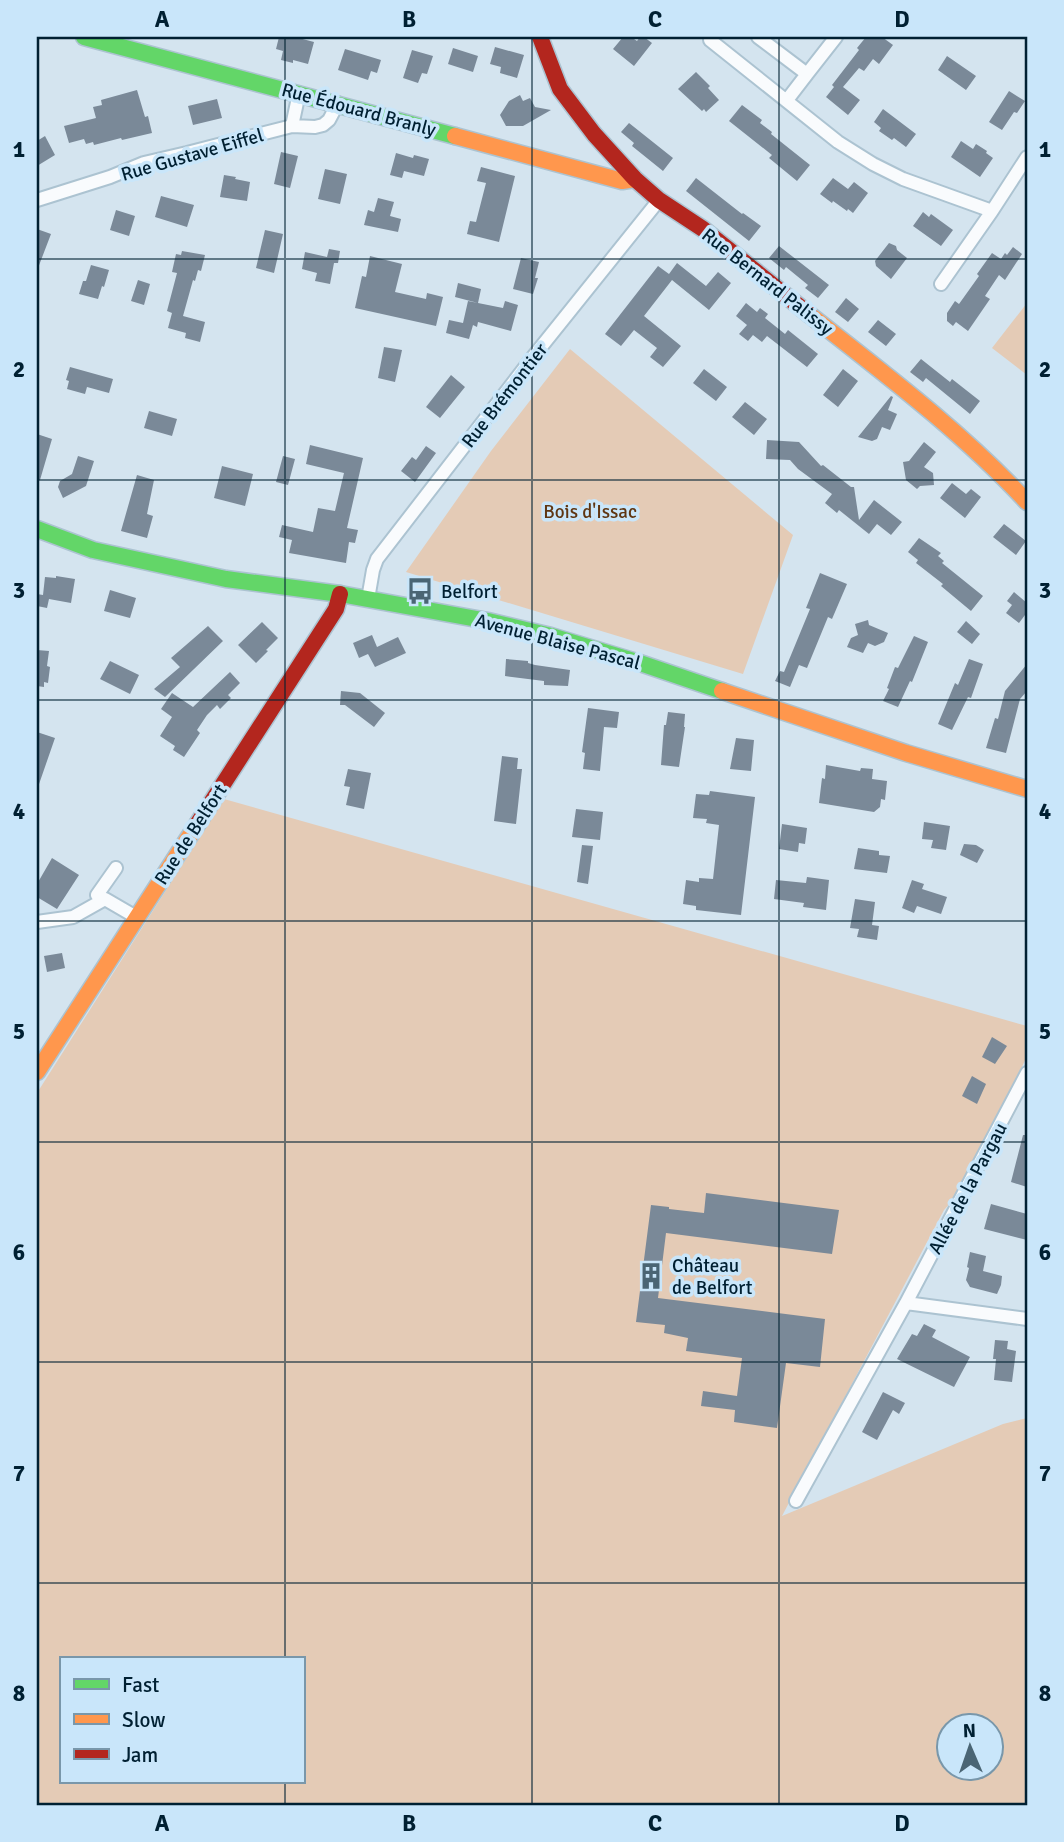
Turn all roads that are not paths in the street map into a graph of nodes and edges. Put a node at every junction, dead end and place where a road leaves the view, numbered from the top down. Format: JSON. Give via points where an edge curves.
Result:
{"nodes":[{"id":1,"x":83,"y":37,"type":"edge"},
{"id":2,"x":540,"y":37,"type":"edge"},
{"id":3,"x":713,"y":37,"type":"edge"},
{"id":4,"x":758,"y":37,"type":"edge"},
{"id":5,"x":836,"y":37,"type":"edge"},
{"id":6,"x":807,"y":74,"type":"junction"},
{"id":7,"x":299,"y":93,"type":"junction"},
{"id":8,"x":787,"y":100,"type":"junction"},
{"id":9,"x":338,"y":103,"type":"junction"},
{"id":10,"x":292,"y":126,"type":"junction"},
{"id":11,"x":1027,"y":158,"type":"edge"},
{"id":12,"x":635,"y":179,"type":"junction"},
{"id":13,"x":37,"y":200,"type":"edge"},
{"id":14,"x":659,"y":200,"type":"junction"},
{"id":15,"x":992,"y":211,"type":"junction"},
{"id":16,"x":941,"y":284,"type":"dead end"},
{"id":17,"x":1027,"y":502,"type":"edge"},
{"id":18,"x":37,"y":530,"type":"edge"},
{"id":19,"x":340,"y":594,"type":"junction"},
{"id":20,"x":368,"y":599,"type":"junction"},
{"id":21,"x":1027,"y":789,"type":"edge"},
{"id":22,"x":116,"y":868,"type":"dead end"},
{"id":23,"x":104,"y":899,"type":"junction"},
{"id":24,"x":136,"y":916,"type":"junction"},
{"id":25,"x":37,"y":922,"type":"edge"},
{"id":26,"x":37,"y":1072,"type":"edge"},
{"id":27,"x":1027,"y":1073,"type":"edge"},
{"id":28,"x":906,"y":1303,"type":"junction"},
{"id":29,"x":1027,"y":1319,"type":"edge"},
{"id":30,"x":796,"y":1501,"type":"dead end"}],
"edges":[{"from":1,"to":7,"type":"street","name":"Rue Édouard Branly"},
{"from":2,"to":12,"type":"street","name":"Rue Bernard Palissy","via":[[560,89]]},
{"from":3,"to":8,"type":"street","via":[[710,40]]},
{"from":4,"to":6,"type":"street"},
{"from":5,"to":6,"type":"street"},
{"from":6,"to":8,"type":"street"},
{"from":7,"to":9,"type":"street","name":"Rue Édouard Branly"},
{"from":7,"to":10,"type":"street"},
{"from":8,"to":15,"type":"street","via":[[873,164]]},
{"from":9,"to":10,"type":"street","name":"Rue Gustave Eiffel","via":[[323,125]]},
{"from":9,"to":12,"type":"street","name":"Rue Édouard Branly","via":[[622,181]]},
{"from":10,"to":13,"type":"street","name":"Rue Gustave Eiffel","via":[[144,163]]},
{"from":11,"to":15,"type":"street"},
{"from":12,"to":14,"type":"street","name":"Rue Bernard Palissy"},
{"from":14,"to":17,"type":"street","name":"Rue Bernard Palissy","via":[[703,229],[928,409]]},
{"from":14,"to":20,"type":"street","name":"Rue Brémontier","via":[[377,559]]},
{"from":15,"to":16,"type":"street"},
{"from":18,"to":19,"type":"street","name":"Avenue Blaise Pascal","via":[[93,550],[176,569]]},
{"from":19,"to":20,"type":"street","name":"Avenue Blaise Pascal"},
{"from":19,"to":24,"type":"street","name":"Rue de Belfort","via":[[336,609]]},
{"from":20,"to":21,"type":"street","name":"Avenue Blaise Pascal","via":[[551,636]]},
{"from":22,"to":23,"type":"street","via":[[97,895]]},
{"from":23,"to":24,"type":"street"},
{"from":23,"to":25,"type":"street","via":[[73,917]]},
{"from":24,"to":26,"type":"street","name":"Rue de Belfort"},
{"from":27,"to":28,"type":"street","name":"Allée de la Pargau"},
{"from":28,"to":29,"type":"street"},
{"from":28,"to":30,"type":"street","name":"Allée de la Pargau"}]}
